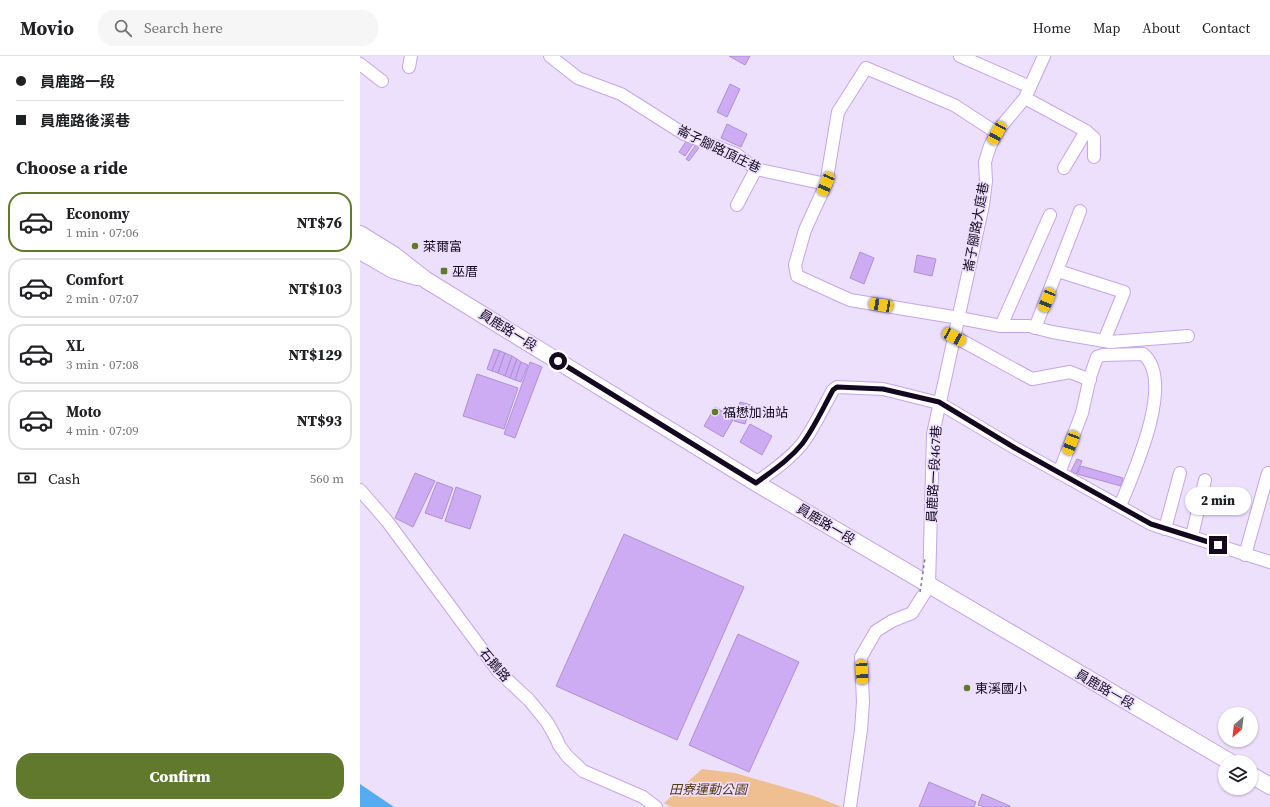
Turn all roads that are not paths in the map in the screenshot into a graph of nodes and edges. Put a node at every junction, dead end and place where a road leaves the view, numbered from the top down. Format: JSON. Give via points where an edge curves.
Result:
{"nodes":[{"id":1,"x":550,"y":56,"type":"edge"},
{"id":2,"x":960,"y":56,"type":"edge"},
{"id":3,"x":1044,"y":56,"type":"edge"},
{"id":4,"x":360,"y":64,"type":"edge"},
{"id":5,"x":382,"y":81,"type":"dead end"},
{"id":6,"x":1027,"y":92,"type":"junction"},
{"id":7,"x":1086,"y":131,"type":"junction"},
{"id":8,"x":997,"y":133,"type":"junction"},
{"id":9,"x":1094,"y":157,"type":"dead end"},
{"id":10,"x":1064,"y":168,"type":"dead end"},
{"id":11,"x":756,"y":169,"type":"junction"},
{"id":12,"x":826,"y":184,"type":"junction"},
{"id":13,"x":737,"y":205,"type":"dead end"},
{"id":14,"x":1080,"y":210,"type":"dead end"},
{"id":15,"x":1050,"y":215,"type":"dead end"},
{"id":16,"x":360,"y":234,"type":"edge"},
{"id":17,"x":360,"y":251,"type":"edge"},
{"id":18,"x":1058,"y":272,"type":"junction"},
{"id":19,"x":426,"y":280,"type":"junction"},
{"id":20,"x":959,"y":318,"type":"junction"},
{"id":21,"x":1001,"y":326,"type":"junction"},
{"id":22,"x":1035,"y":328,"type":"junction"},
{"id":23,"x":1188,"y":336,"type":"dead end"},
{"id":24,"x":954,"y":337,"type":"junction"},
{"id":25,"x":1104,"y":341,"type":"junction"},
{"id":26,"x":1090,"y":380,"type":"junction"},
{"id":27,"x":939,"y":402,"type":"junction"},
{"id":28,"x":1059,"y":472,"type":"junction"},
{"id":29,"x":1268,"y":473,"type":"dead end"},
{"id":30,"x":1180,"y":474,"type":"dead end"},
{"id":31,"x":1205,"y":480,"type":"dead end"},
{"id":32,"x":756,"y":483,"type":"junction"},
{"id":33,"x":360,"y":490,"type":"edge"},
{"id":34,"x":1120,"y":506,"type":"junction"},
{"id":35,"x":1165,"y":529,"type":"junction"},
{"id":36,"x":1192,"y":536,"type":"junction"},
{"id":37,"x":1245,"y":554,"type":"junction"},
{"id":38,"x":1270,"y":562,"type":"edge"},
{"id":39,"x":924,"y":589,"type":"junction"},
{"id":40,"x":1218,"y":755,"type":"edge"},
{"id":41,"x":1258,"y":779,"type":"edge"},
{"id":42,"x":1270,"y":786,"type":"edge"},
{"id":43,"x":656,"y":807,"type":"edge"},
{"id":44,"x":850,"y":807,"type":"edge"}],
"edges":[{"from":1,"to":11,"type":"street","name":"崙子腳路頂庄巷","via":[[578,78],[621,94],[684,134],[736,154]]},
{"from":2,"to":6,"type":"street"},
{"from":3,"to":6,"type":"street","name":"崙子腳路大庭巷"},
{"from":4,"to":5,"type":"street"},
{"from":6,"to":7,"type":"street"},
{"from":6,"to":8,"type":"street","name":"崙子腳路大庭巷"},
{"from":7,"to":9,"type":"street","via":[[1094,138]]},
{"from":7,"to":10,"type":"street"},
{"from":8,"to":12,"type":"street","via":[[954,105],[866,68],[838,112]]},
{"from":8,"to":20,"type":"street","name":"崙子腳路大庭巷","via":[[985,162],[983,205]]},
{"from":11,"to":12,"type":"street","name":"崙子腳路頂庄巷"},
{"from":11,"to":13,"type":"street"},
{"from":12,"to":20,"type":"street","via":[[805,230],[795,265],[797,276],[850,300]]},
{"from":14,"to":18,"type":"street"},
{"from":15,"to":21,"type":"street"},
{"from":16,"to":19,"type":"main road","name":"員鹿路一段","via":[[394,255]]},
{"from":17,"to":19,"type":"main road","name":"員鹿路一段","via":[[393,270]]},
{"from":18,"to":22,"type":"street"},
{"from":18,"to":25,"type":"street","via":[[1124,292]]},
{"from":19,"to":32,"type":"main road","name":"員鹿路一段"},
{"from":20,"to":21,"type":"street"},
{"from":20,"to":24,"type":"street","name":"員鹿路一段467巷"},
{"from":21,"to":22,"type":"street"},
{"from":22,"to":25,"type":"street"},
{"from":23,"to":25,"type":"street"},
{"from":24,"to":26,"type":"street","via":[[1032,379],[1070,372]]},
{"from":24,"to":27,"type":"street","name":"員鹿路一段467巷"},
{"from":26,"to":28,"type":"street","via":[[1082,413]]},
{"from":26,"to":34,"type":"street","via":[[1098,357],[1103,355],[1143,354],[1149,359],[1154,370],[1155,399],[1150,427]]},
{"from":27,"to":28,"type":"street"},
{"from":27,"to":32,"type":"street","via":[[883,389],[837,387],[801,445]]},
{"from":27,"to":39,"type":"street","name":"員鹿路一段467巷","via":[[933,434]]},
{"from":28,"to":34,"type":"street"},
{"from":29,"to":37,"type":"street"},
{"from":30,"to":35,"type":"street"},
{"from":31,"to":36,"type":"street"},
{"from":32,"to":39,"type":"main road","name":"員鹿路一段"},
{"from":33,"to":43,"type":"street","name":"石鵝路","via":[[387,521],[498,671],[529,700],[547,722],[567,756],[583,771],[643,797]]},
{"from":34,"to":35,"type":"street"},
{"from":35,"to":36,"type":"street"},
{"from":36,"to":37,"type":"street"},
{"from":37,"to":38,"type":"street"},
{"from":39,"to":40,"type":"main road","name":"員鹿路一段"},
{"from":39,"to":44,"type":"street","via":[[912,613],[876,631],[861,657],[861,730]]},
{"from":41,"to":42,"type":"main road"}]}
